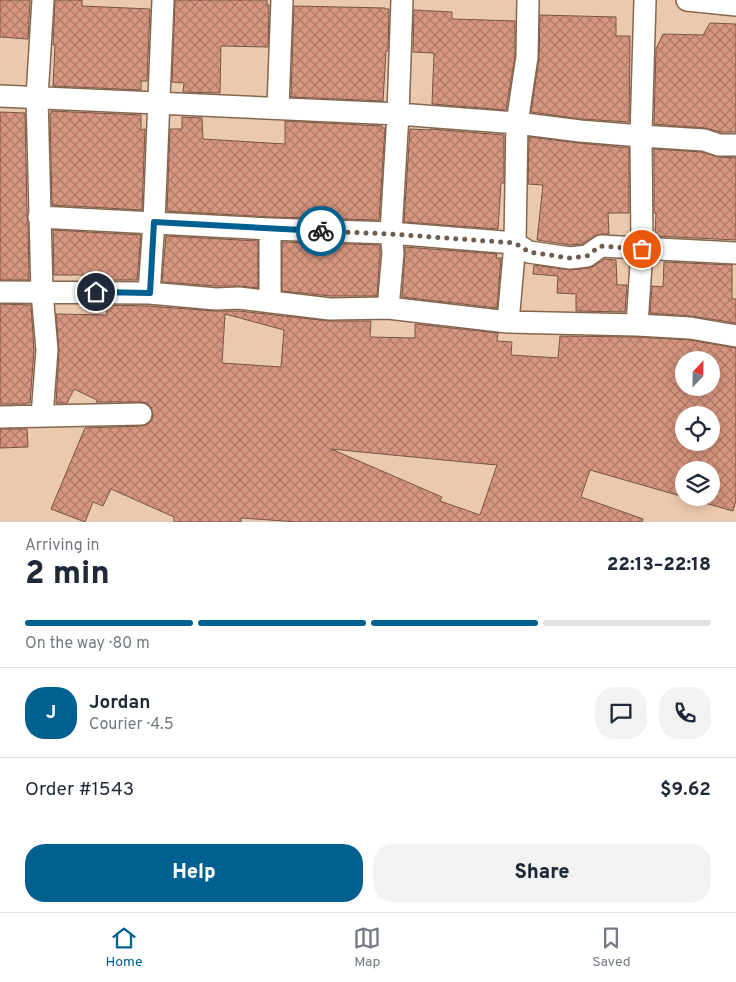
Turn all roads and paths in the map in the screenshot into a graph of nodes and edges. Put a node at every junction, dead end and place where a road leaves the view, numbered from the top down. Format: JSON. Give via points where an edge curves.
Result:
{"nodes":[{"id":1,"x":43,"y":0,"type":"edge"},
{"id":2,"x":163,"y":0,"type":"edge"},
{"id":3,"x":282,"y":0,"type":"edge"},
{"id":4,"x":402,"y":0,"type":"edge"},
{"id":5,"x":528,"y":0,"type":"edge"},
{"id":6,"x":645,"y":0,"type":"edge"},
{"id":7,"x":688,"y":0,"type":"edge"},
{"id":8,"x":736,"y":5,"type":"edge"},
{"id":9,"x":0,"y":96,"type":"edge"},
{"id":10,"x":37,"y":98,"type":"junction"},
{"id":11,"x":159,"y":103,"type":"junction"},
{"id":12,"x":278,"y":108,"type":"junction"},
{"id":13,"x":398,"y":114,"type":"junction"},
{"id":14,"x":517,"y":123,"type":"junction"},
{"id":15,"x":641,"y":136,"type":"junction"},
{"id":16,"x":736,"y":145,"type":"edge"},
{"id":17,"x":40,"y":217,"type":"junction"},
{"id":18,"x":154,"y":222,"type":"junction"},
{"id":19,"x":270,"y":229,"type":"junction"},
{"id":20,"x":391,"y":234,"type":"junction"},
{"id":21,"x":515,"y":243,"type":"junction"},
{"id":22,"x":642,"y":249,"type":"junction"},
{"id":23,"x":736,"y":253,"type":"edge"},
{"id":24,"x":0,"y":292,"type":"edge"},
{"id":25,"x":42,"y":292,"type":"junction"},
{"id":26,"x":150,"y":293,"type":"junction"},
{"id":27,"x":270,"y":302,"type":"junction"},
{"id":28,"x":388,"y":308,"type":"junction"},
{"id":29,"x":508,"y":322,"type":"junction"},
{"id":30,"x":636,"y":325,"type":"junction"},
{"id":31,"x":736,"y":336,"type":"edge"},
{"id":32,"x":141,"y":414,"type":"dead end"},
{"id":33,"x":42,"y":416,"type":"junction"},
{"id":34,"x":0,"y":417,"type":"edge"}],
"edges":[{"from":1,"to":10,"type":"street"},
{"from":2,"to":11,"type":"street"},
{"from":3,"to":12,"type":"street"},
{"from":4,"to":13,"type":"street"},
{"from":5,"to":14,"type":"street","via":[[526,56]]},
{"from":6,"to":15,"type":"street"},
{"from":7,"to":8,"type":"street"},
{"from":9,"to":10,"type":"street"},
{"from":10,"to":11,"type":"street"},
{"from":10,"to":17,"type":"street"},
{"from":11,"to":12,"type":"street"},
{"from":11,"to":18,"type":"street"},
{"from":12,"to":13,"type":"street"},
{"from":13,"to":14,"type":"street"},
{"from":13,"to":20,"type":"street"},
{"from":14,"to":15,"type":"street"},
{"from":14,"to":21,"type":"street"},
{"from":15,"to":16,"type":"street"},
{"from":15,"to":22,"type":"street"},
{"from":17,"to":18,"type":"street"},
{"from":17,"to":25,"type":"street"},
{"from":18,"to":19,"type":"street"},
{"from":18,"to":26,"type":"street"},
{"from":19,"to":20,"type":"street"},
{"from":19,"to":27,"type":"street"},
{"from":20,"to":21,"type":"street"},
{"from":20,"to":28,"type":"street","via":[[393,253]]},
{"from":21,"to":22,"type":"street","via":[[529,252],[570,258],[587,256],[600,246]]},
{"from":21,"to":29,"type":"street"},
{"from":22,"to":23,"type":"street"},
{"from":22,"to":30,"type":"street"},
{"from":24,"to":25,"type":"street"},
{"from":25,"to":26,"type":"street"},
{"from":25,"to":33,"type":"street","via":[[47,350]]},
{"from":26,"to":27,"type":"street"},
{"from":27,"to":28,"type":"street","via":[[330,309]]},
{"from":28,"to":29,"type":"street"},
{"from":29,"to":30,"type":"street"},
{"from":30,"to":31,"type":"street","via":[[690,328]]},
{"from":32,"to":33,"type":"street"},
{"from":33,"to":34,"type":"street"}]}
